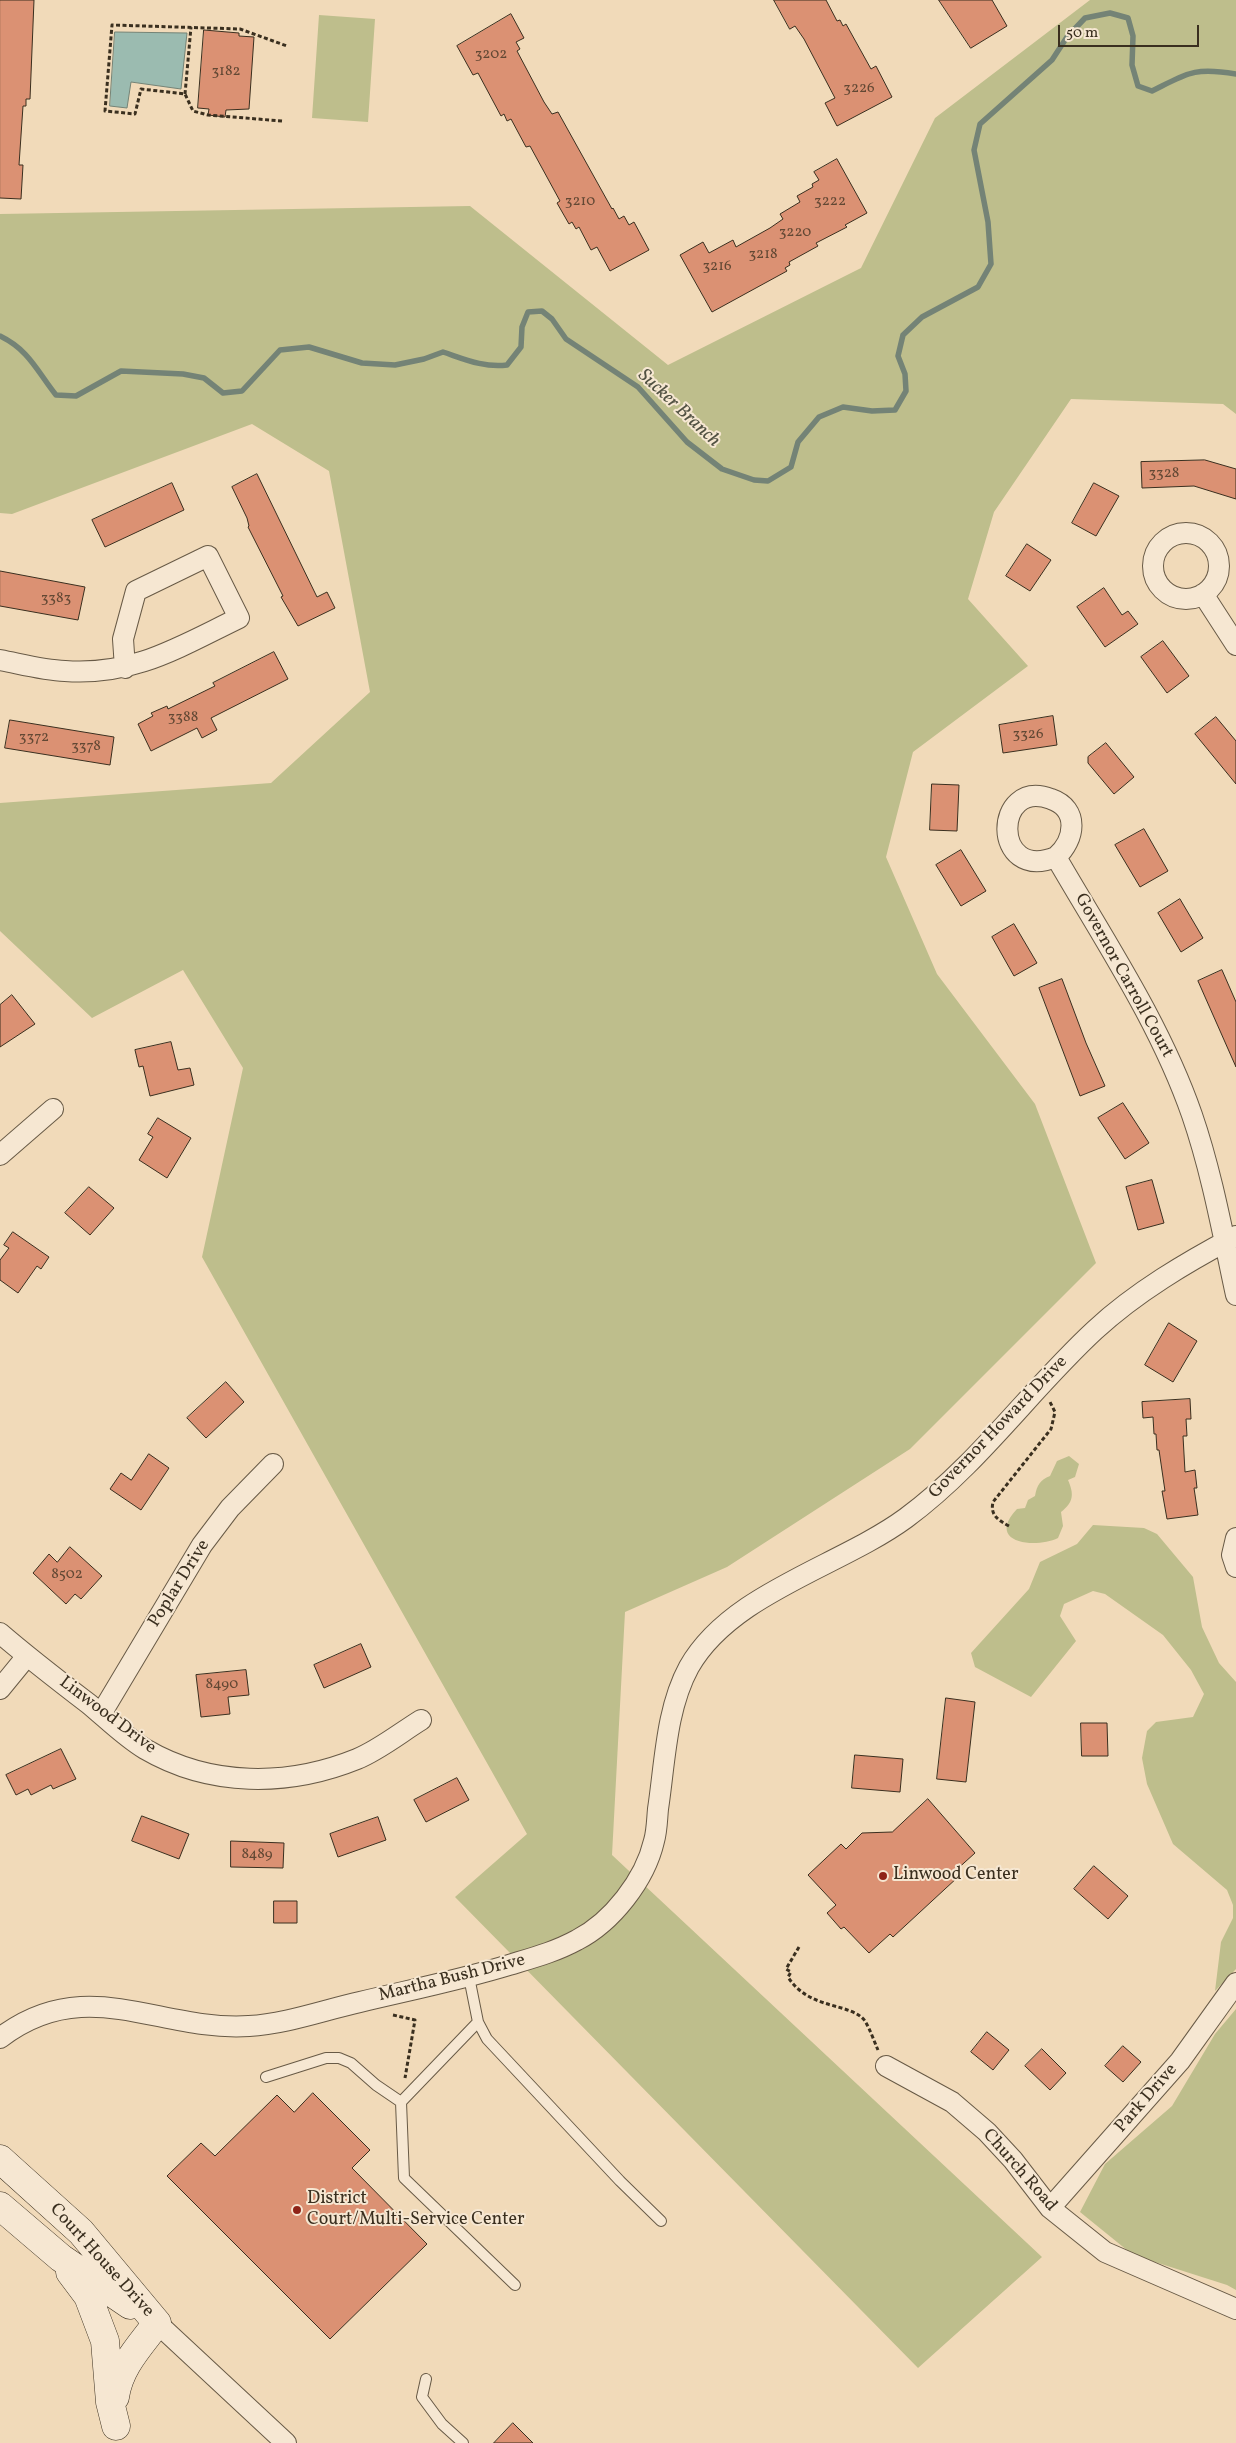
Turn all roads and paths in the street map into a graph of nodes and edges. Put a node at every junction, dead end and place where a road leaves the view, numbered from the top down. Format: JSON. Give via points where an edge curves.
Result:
{"nodes":[{"id":1,"x":191,"y":27,"type":"junction"},
{"id":2,"x":287,"y":46,"type":"dead end"},
{"id":3,"x":185,"y":94,"type":"junction"},
{"id":4,"x":282,"y":121,"type":"dead end"},
{"id":5,"x":1203,"y":594,"type":"dead end"},
{"id":6,"x":1236,"y":645,"type":"edge"},
{"id":7,"x":0,"y":660,"type":"edge"},
{"id":8,"x":125,"y":668,"type":"junction"},
{"id":9,"x":1056,"y":857,"type":"dead end"},
{"id":10,"x":53,"y":1109,"type":"dead end"},
{"id":11,"x":0,"y":1155,"type":"edge"},
{"id":12,"x":1230,"y":1239,"type":"edge"},
{"id":13,"x":1236,"y":1295,"type":"edge"},
{"id":14,"x":1036,"y":1390,"type":"junction"},
{"id":15,"x":273,"y":1464,"type":"dead end"},
{"id":16,"x":1009,"y":1526,"type":"dead end"},
{"id":17,"x":1236,"y":1538,"type":"edge"},
{"id":18,"x":1236,"y":1567,"type":"edge"},
{"id":19,"x":0,"y":1633,"type":"edge"},
{"id":20,"x":706,"y":1644,"type":"joint"},
{"id":21,"x":27,"y":1656,"type":"junction"},
{"id":22,"x":0,"y":1689,"type":"edge"},
{"id":23,"x":101,"y":1714,"type":"junction"},
{"id":24,"x":421,"y":1720,"type":"dead end"},
{"id":25,"x":799,"y":1947,"type":"dead end"},
{"id":26,"x":469,"y":1977,"type":"junction"},
{"id":27,"x":1236,"y":1983,"type":"edge"},
{"id":28,"x":378,"y":1998,"type":"junction"},
{"id":29,"x":478,"y":2022,"type":"junction"},
{"id":30,"x":0,"y":2038,"type":"edge"},
{"id":31,"x":886,"y":2066,"type":"joint"},
{"id":32,"x":266,"y":2077,"type":"dead end"},
{"id":33,"x":400,"y":2102,"type":"junction"},
{"id":34,"x":0,"y":2159,"type":"edge"},
{"id":35,"x":0,"y":2206,"type":"edge"},
{"id":36,"x":1050,"y":2208,"type":"junction"},
{"id":37,"x":661,"y":2221,"type":"dead end"},
{"id":38,"x":61,"y":2258,"type":"junction"},
{"id":39,"x":515,"y":2285,"type":"dead end"},
{"id":40,"x":1236,"y":2310,"type":"edge"},
{"id":41,"x":157,"y":2323,"type":"junction"},
{"id":42,"x":426,"y":2379,"type":"dead end"},
{"id":43,"x":118,"y":2434,"type":"edge"},
{"id":44,"x":286,"y":2443,"type":"edge"},
{"id":45,"x":463,"y":2443,"type":"edge"}],
"edges":[{"from":1,"to":2,"type":"path","via":[[240,29]]},
{"from":1,"to":3,"type":"path"},
{"from":1,"to":3,"type":"path","via":[[112,25],[105,111],[135,114],[141,89]]},
{"from":3,"to":4,"type":"path","via":[[193,111]]},
{"from":5,"to":6,"type":"street"},
{"from":7,"to":8,"type":"street","via":[[64,671]]},
{"from":8,"to":8,"type":"street","via":[[123,639],[136,591],[208,556],[239,618],[152,660]]},
{"from":9,"to":12,"type":"street","name":"Governor Carroll Court","via":[[1148,1016],[1173,1068]]},
{"from":10,"to":11,"type":"street"},
{"from":12,"to":13,"type":"street","name":"Governor Carroll Court"},
{"from":12,"to":14,"type":"street","name":"Governor Howard Drive","via":[[1143,1292],[1097,1329]]},
{"from":14,"to":16,"type":"path","via":[[1050,1403],[1055,1420],[993,1502],[993,1513]]},
{"from":14,"to":20,"type":"street","name":"Governor Howard Drive","via":[[942,1490],[904,1520],[859,1548],[758,1601],[728,1621]]},
{"from":15,"to":23,"type":"street","name":"Poplar Drive","via":[[230,1508],[202,1545]]},
{"from":17,"to":18,"type":"street","via":[[1232,1555]]},
{"from":19,"to":21,"type":"street","name":"Linwood Drive"},
{"from":20,"to":26,"type":"street","name":"Martha Bush Drive","via":[[688,1669],[677,1698],[670,1725],[654,1842],[628,1894],[609,1918],[580,1939],[551,1953]]},
{"from":21,"to":22,"type":"street"},
{"from":21,"to":23,"type":"street","name":"Linwood Drive"},
{"from":23,"to":24,"type":"street","name":"Linwood Drive","via":[[144,1748],[179,1766],[209,1776],[245,1780],[322,1772],[367,1755]]},
{"from":25,"to":31,"type":"path","via":[[786,1969],[791,1972],[788,1977],[793,1984],[812,2000],[864,2020]]},
{"from":26,"to":28,"type":"street","name":"Martha Bush Drive"},
{"from":26,"to":29,"type":"lane"},
{"from":27,"to":36,"type":"street","name":"Park Drive","via":[[1180,2061]]},
{"from":28,"to":30,"type":"street","name":"Martha Bush Drive","via":[[253,2026],[190,2024],[136,2010],[85,2005],[34,2017]]},
{"from":28,"to":33,"type":"path","via":[[385,2014],[415,2020]]},
{"from":29,"to":33,"type":"lane"},
{"from":29,"to":37,"type":"lane","via":[[487,2039],[512,2067]]},
{"from":31,"to":36,"type":"street","name":"Church Road","via":[[952,2102],[987,2132]]},
{"from":32,"to":33,"type":"lane","via":[[326,2058],[339,2058],[351,2062]]},
{"from":33,"to":39,"type":"lane","via":[[404,2178]]},
{"from":34,"to":41,"type":"main road","name":"Court House Drive","via":[[81,2232]]},
{"from":35,"to":38,"type":"main road","name":"Court House Drive"},
{"from":36,"to":40,"type":"street","name":"Church Road","via":[[1105,2252]]},
{"from":38,"to":41,"type":"main road","name":"Court House Drive"},
{"from":38,"to":43,"type":"main road","via":[[88,2296],[105,2341],[110,2402]]},
{"from":41,"to":43,"type":"main road","via":[[126,2363],[117,2383]]},
{"from":41,"to":44,"type":"street","name":"Court House Drive"},
{"from":42,"to":45,"type":"lane","via":[[422,2397],[442,2424]]}]}
